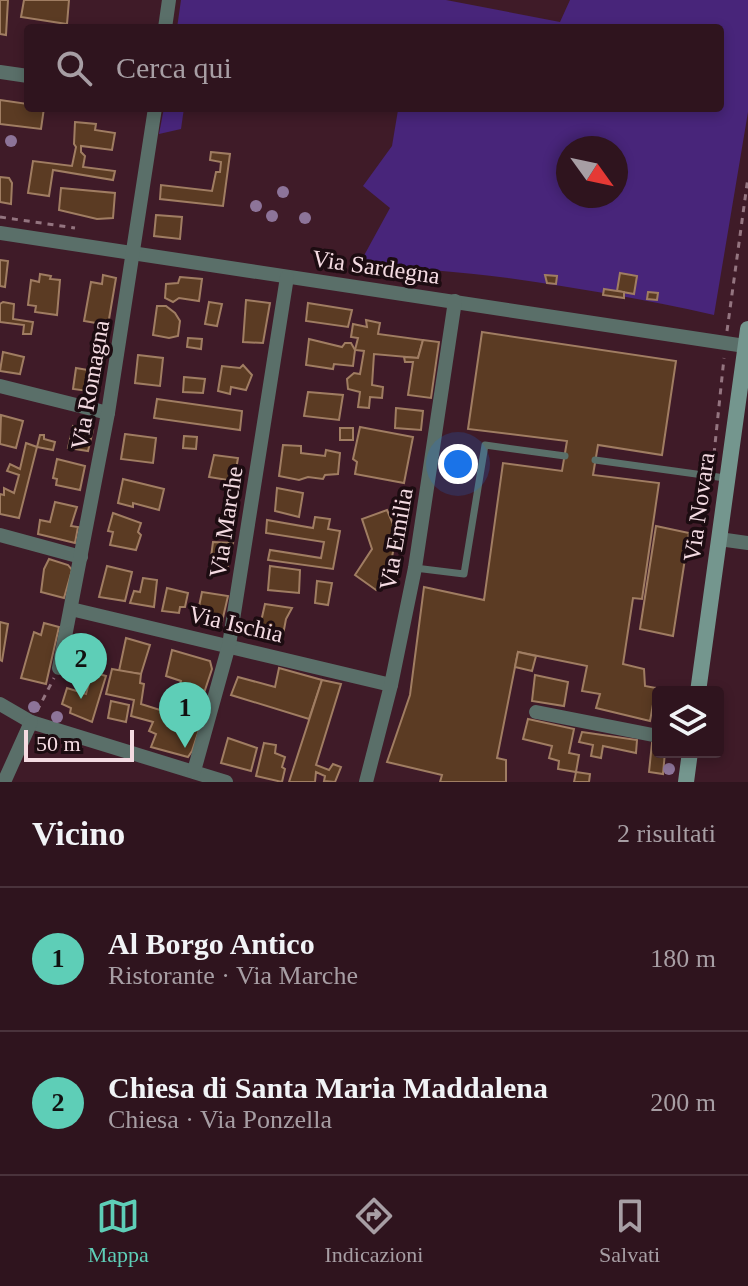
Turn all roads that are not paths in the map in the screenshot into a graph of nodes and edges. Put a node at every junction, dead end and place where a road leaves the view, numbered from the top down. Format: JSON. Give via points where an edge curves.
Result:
{"nodes":[{"id":1,"x":169,"y":0,"type":"edge"},
{"id":2,"x":166,"y":24,"type":"edge"},
{"id":3,"x":0,"y":72,"type":"edge"},
{"id":4,"x":24,"y":75,"type":"edge"},
{"id":5,"x":154,"y":112,"type":"edge"},
{"id":6,"x":0,"y":233,"type":"edge"},
{"id":7,"x":135,"y":245,"type":"junction"},
{"id":8,"x":287,"y":277,"type":"junction"},
{"id":9,"x":455,"y":301,"type":"junction"},
{"id":10,"x":748,"y":329,"type":"edge"},
{"id":11,"x":745,"y":346,"type":"junction"},
{"id":12,"x":0,"y":386,"type":"edge"},
{"id":13,"x":108,"y":413,"type":"junction"},
{"id":14,"x":565,"y":456,"type":"dead end"},
{"id":15,"x":595,"y":460,"type":"dead end"},
{"id":16,"x":720,"y":477,"type":"junction"},
{"id":17,"x":0,"y":535,"type":"edge"},
{"id":18,"x":719,"y":539,"type":"junction"},
{"id":19,"x":748,"y":543,"type":"edge"},
{"id":20,"x":81,"y":557,"type":"junction"},
{"id":21,"x":415,"y":568,"type":"junction"},
{"id":22,"x":71,"y":609,"type":"junction"},
{"id":23,"x":229,"y":645,"type":"junction"},
{"id":24,"x":59,"y":668,"type":"road end"},
{"id":25,"x":391,"y":685,"type":"junction"},
{"id":26,"x":699,"y":686,"type":"edge"},
{"id":27,"x":0,"y":704,"type":"edge"},
{"id":28,"x":536,"y":712,"type":"dead end"},
{"id":29,"x":31,"y":722,"type":"junction"},
{"id":30,"x":652,"y":735,"type":"edge"},
{"id":31,"x":689,"y":758,"type":"edge"},
{"id":32,"x":194,"y":771,"type":"junction"},
{"id":33,"x":4,"y":782,"type":"edge"},
{"id":34,"x":226,"y":782,"type":"edge"},
{"id":35,"x":366,"y":782,"type":"edge"},
{"id":36,"x":686,"y":782,"type":"edge"}],
"edges":[{"from":1,"to":2,"type":"street"},
{"from":3,"to":4,"type":"street"},
{"from":5,"to":7,"type":"street","name":"Via Romagna"},
{"from":6,"to":7,"type":"street","name":"Via Sardegna"},
{"from":7,"to":8,"type":"street","name":"Via Sardegna"},
{"from":7,"to":13,"type":"street","name":"Via Romagna"},
{"from":8,"to":9,"type":"street","name":"Via Sardegna"},
{"from":8,"to":23,"type":"street","name":"Via Marche"},
{"from":9,"to":11,"type":"street","name":"Via Sardegna"},
{"from":9,"to":21,"type":"street","name":"Via Emilia"},
{"from":10,"to":11,"type":"street","name":"Via Novara"},
{"from":11,"to":16,"type":"street","name":"Via Novara"},
{"from":12,"to":13,"type":"street"},
{"from":13,"to":20,"type":"street","name":"Via Romagna"},
{"from":14,"to":21,"type":"lane","via":[[485,445],[464,574]]},
{"from":15,"to":16,"type":"lane"},
{"from":16,"to":18,"type":"street","name":"Via Novara"},
{"from":17,"to":20,"type":"street"},
{"from":18,"to":19,"type":"street"},
{"from":18,"to":26,"type":"street","name":"Via Novara"},
{"from":20,"to":22,"type":"street","name":"Via Romagna"},
{"from":21,"to":25,"type":"street","name":"Via Emilia"},
{"from":22,"to":23,"type":"street","name":"Via Ischia"},
{"from":22,"to":24,"type":"street","name":"Via Romagna"},
{"from":23,"to":25,"type":"street","name":"Via Ischia"},
{"from":23,"to":32,"type":"street","name":"Via Marche"},
{"from":25,"to":35,"type":"street","name":"Via Emilia"},
{"from":27,"to":29,"type":"street"},
{"from":28,"to":30,"type":"street"},
{"from":29,"to":32,"type":"street"},
{"from":29,"to":33,"type":"street"},
{"from":31,"to":36,"type":"street"},
{"from":32,"to":34,"type":"street"}]}
